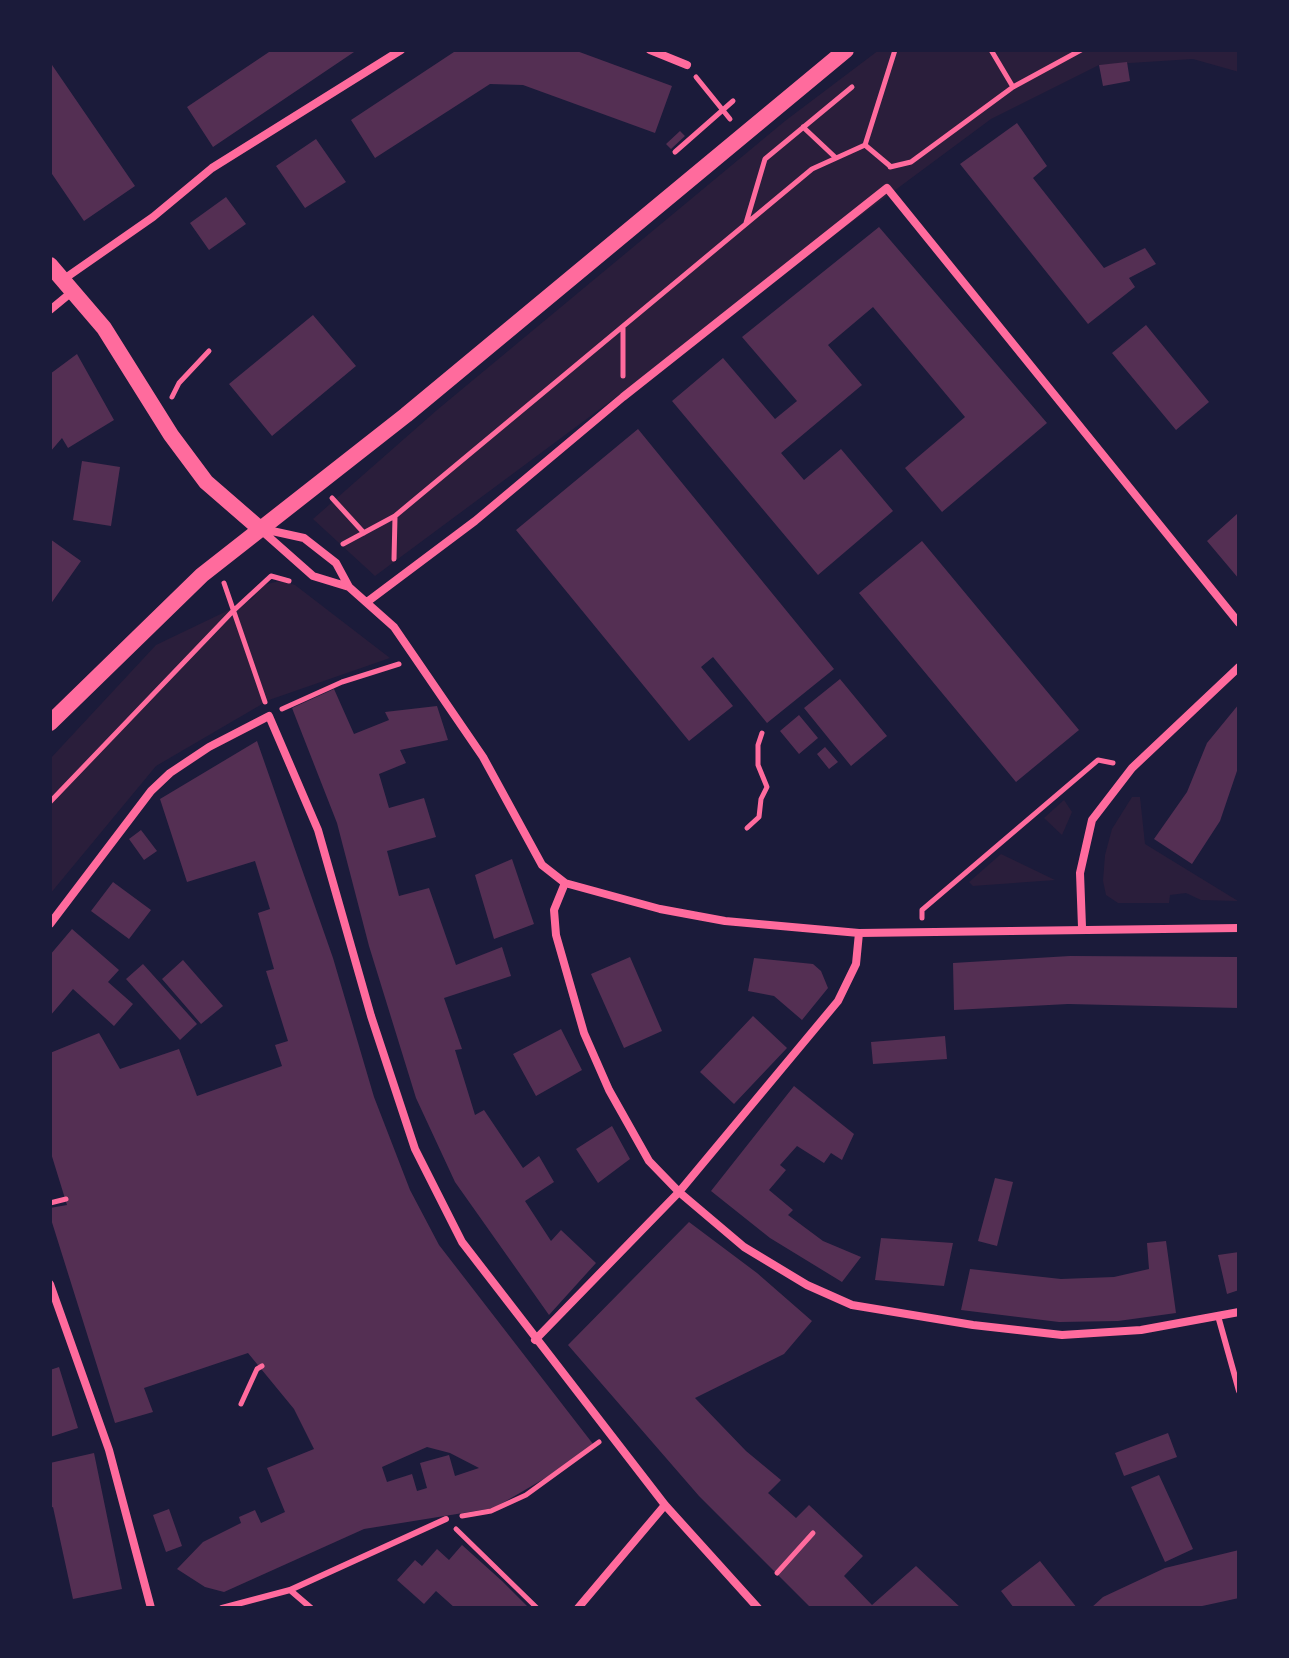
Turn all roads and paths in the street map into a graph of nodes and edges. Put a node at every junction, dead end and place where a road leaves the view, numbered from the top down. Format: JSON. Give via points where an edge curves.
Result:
{"nodes":[{"id":1,"x":401,"y":50,"type":"edge"},
{"id":2,"x":650,"y":50,"type":"edge"},
{"id":3,"x":846,"y":50,"type":"edge"},
{"id":4,"x":895,"y":50,"type":"edge"},
{"id":5,"x":991,"y":50,"type":"edge"},
{"id":6,"x":1081,"y":50,"type":"edge"},
{"id":7,"x":687,"y":65,"type":"joint"},
{"id":8,"x":852,"y":87,"type":"dead end"},
{"id":9,"x":1013,"y":87,"type":"junction"},
{"id":10,"x":733,"y":101,"type":"dead end"},
{"id":11,"x":723,"y":110,"type":"junction"},
{"id":12,"x":803,"y":127,"type":"junction"},
{"id":13,"x":742,"y":136,"type":"junction"},
{"id":14,"x":865,"y":145,"type":"junction"},
{"id":15,"x":675,"y":152,"type":"dead end"},
{"id":16,"x":836,"y":158,"type":"junction"},
{"id":17,"x":890,"y":166,"type":"junction"},
{"id":18,"x":887,"y":188,"type":"junction"},
{"id":19,"x":746,"y":225,"type":"junction"},
{"id":20,"x":50,"y":265,"type":"edge"},
{"id":21,"x":69,"y":285,"type":"junction"},
{"id":22,"x":50,"y":310,"type":"edge"},
{"id":23,"x":623,"y":328,"type":"junction"},
{"id":24,"x":209,"y":351,"type":"dead end"},
{"id":25,"x":623,"y":397,"type":"junction"},
{"id":26,"x":161,"y":420,"type":"junction"},
{"id":27,"x":320,"y":484,"type":"junction"},
{"id":28,"x":395,"y":516,"type":"junction"},
{"id":29,"x":259,"y":528,"type":"junction"},
{"id":30,"x":364,"y":533,"type":"junction"},
{"id":31,"x":343,"y":544,"type":"dead end"},
{"id":32,"x":219,"y":562,"type":"junction"},
{"id":33,"x":393,"y":580,"type":"junction"},
{"id":34,"x":294,"y":582,"type":"dead end"},
{"id":35,"x":349,"y":587,"type":"junction"},
{"id":36,"x":367,"y":602,"type":"junction"},
{"id":37,"x":232,"y":612,"type":"junction"},
{"id":38,"x":1239,"y":623,"type":"edge"},
{"id":39,"x":418,"y":658,"type":"junction"},
{"id":40,"x":1239,"y":667,"type":"edge"},
{"id":41,"x":269,"y":716,"type":"junction"},
{"id":42,"x":50,"y":723,"type":"edge"},
{"id":43,"x":762,"y":733,"type":"dead end"},
{"id":44,"x":1087,"y":770,"type":"dead end"},
{"id":45,"x":50,"y":802,"type":"edge"},
{"id":46,"x":747,"y":828,"type":"dead end"},
{"id":47,"x":565,"y":883,"type":"junction"},
{"id":48,"x":922,"y":910,"type":"dead end"},
{"id":49,"x":50,"y":924,"type":"edge"},
{"id":50,"x":1082,"y":927,"type":"junction"},
{"id":51,"x":1239,"y":928,"type":"edge"},
{"id":52,"x":859,"y":933,"type":"junction"},
{"id":53,"x":679,"y":1192,"type":"junction"},
{"id":54,"x":66,"y":1199,"type":"dead end"},
{"id":55,"x":50,"y":1203,"type":"edge"},
{"id":56,"x":50,"y":1284,"type":"edge"},
{"id":57,"x":1239,"y":1312,"type":"edge"},
{"id":58,"x":1218,"y":1316,"type":"junction"},
{"id":59,"x":535,"y":1340,"type":"junction"},
{"id":60,"x":262,"y":1366,"type":"dead end"},
{"id":61,"x":1239,"y":1391,"type":"edge"},
{"id":62,"x":241,"y":1404,"type":"dead end"},
{"id":63,"x":609,"y":1435,"type":"junction"},
{"id":64,"x":665,"y":1505,"type":"junction"},
{"id":65,"x":446,"y":1519,"type":"junction"},
{"id":66,"x":813,"y":1533,"type":"dead end"},
{"id":67,"x":777,"y":1573,"type":"dead end"},
{"id":68,"x":290,"y":1590,"type":"junction"},
{"id":69,"x":151,"y":1608,"type":"edge"},
{"id":70,"x":222,"y":1608,"type":"edge"},
{"id":71,"x":311,"y":1608,"type":"edge"},
{"id":72,"x":537,"y":1608,"type":"edge"},
{"id":73,"x":578,"y":1608,"type":"edge"},
{"id":74,"x":758,"y":1608,"type":"edge"}],
"edges":[{"from":1,"to":21,"type":"street","via":[[212,168]]},
{"from":2,"to":7,"type":"street"},
{"from":3,"to":13,"type":"main road"},
{"from":4,"to":14,"type":"path"},
{"from":5,"to":9,"type":"path"},
{"from":6,"to":9,"type":"path"},
{"from":7,"to":11,"type":"path"},
{"from":8,"to":12,"type":"path"},
{"from":9,"to":17,"type":"path","via":[[945,141],[911,162]]},
{"from":10,"to":11,"type":"path"},
{"from":11,"to":13,"type":"path"},
{"from":11,"to":15,"type":"path"},
{"from":12,"to":16,"type":"path"},
{"from":12,"to":19,"type":"path","via":[[765,159]]},
{"from":13,"to":27,"type":"main road"},
{"from":14,"to":16,"type":"path"},
{"from":14,"to":17,"type":"path"},
{"from":16,"to":19,"type":"path","via":[[812,169]]},
{"from":17,"to":18,"type":"path"},
{"from":18,"to":25,"type":"street"},
{"from":18,"to":38,"type":"street"},
{"from":19,"to":23,"type":"path"},
{"from":20,"to":21,"type":"main road"},
{"from":21,"to":22,"type":"street"},
{"from":21,"to":26,"type":"main road","via":[[104,328]]},
{"from":23,"to":25,"type":"path"},
{"from":23,"to":28,"type":"path"},
{"from":24,"to":26,"type":"path","via":[[179,383]]},
{"from":25,"to":33,"type":"street","via":[[475,521]]},
{"from":26,"to":29,"type":"main road","via":[[206,482]]},
{"from":27,"to":29,"type":"main road"},
{"from":27,"to":30,"type":"path"},
{"from":28,"to":30,"type":"path"},
{"from":28,"to":33,"type":"path"},
{"from":29,"to":32,"type":"main road"},
{"from":29,"to":35,"type":"street","via":[[313,576]]},
{"from":29,"to":35,"type":"street","via":[[304,538],[336,563]]},
{"from":30,"to":31,"type":"path"},
{"from":32,"to":37,"type":"path"},
{"from":32,"to":42,"type":"main road"},
{"from":33,"to":36,"type":"street"},
{"from":34,"to":37,"type":"path","via":[[271,576]]},
{"from":35,"to":36,"type":"street"},
{"from":36,"to":39,"type":"street"},
{"from":37,"to":41,"type":"path"},
{"from":37,"to":45,"type":"path"},
{"from":39,"to":41,"type":"path","via":[[342,682]]},
{"from":39,"to":47,"type":"street","via":[[483,757],[542,865]]},
{"from":40,"to":50,"type":"street","via":[[1132,768],[1092,820],[1080,873]]},
{"from":41,"to":49,"type":"street","via":[[209,747],[151,791]]},
{"from":41,"to":59,"type":"street","via":[[318,830],[415,1149],[462,1242]]},
{"from":43,"to":46,"type":"path","via":[[758,765],[767,787],[759,817]]},
{"from":44,"to":48,"type":"path"},
{"from":47,"to":52,"type":"street","via":[[725,921]]},
{"from":47,"to":53,"type":"street","via":[[554,910],[556,935],[584,1033],[630,1130],[649,1161]]},
{"from":50,"to":51,"type":"street"},
{"from":50,"to":52,"type":"street"},
{"from":52,"to":53,"type":"street","via":[[856,964],[838,1001]]},
{"from":53,"to":58,"type":"street","via":[[744,1247],[852,1305],[1062,1335],[1141,1330]]},
{"from":53,"to":59,"type":"street"},
{"from":54,"to":55,"type":"path"},
{"from":56,"to":69,"type":"street","via":[[109,1450]]},
{"from":57,"to":58,"type":"street"},
{"from":58,"to":61,"type":"lane"},
{"from":59,"to":63,"type":"street"},
{"from":60,"to":62,"type":"path"},
{"from":63,"to":64,"type":"street"},
{"from":63,"to":65,"type":"path","via":[[491,1511]]},
{"from":64,"to":73,"type":"street"},
{"from":64,"to":74,"type":"street"},
{"from":65,"to":68,"type":"lane"},
{"from":65,"to":72,"type":"path"},
{"from":66,"to":67,"type":"path"},
{"from":68,"to":70,"type":"lane"},
{"from":68,"to":71,"type":"lane"}]}
